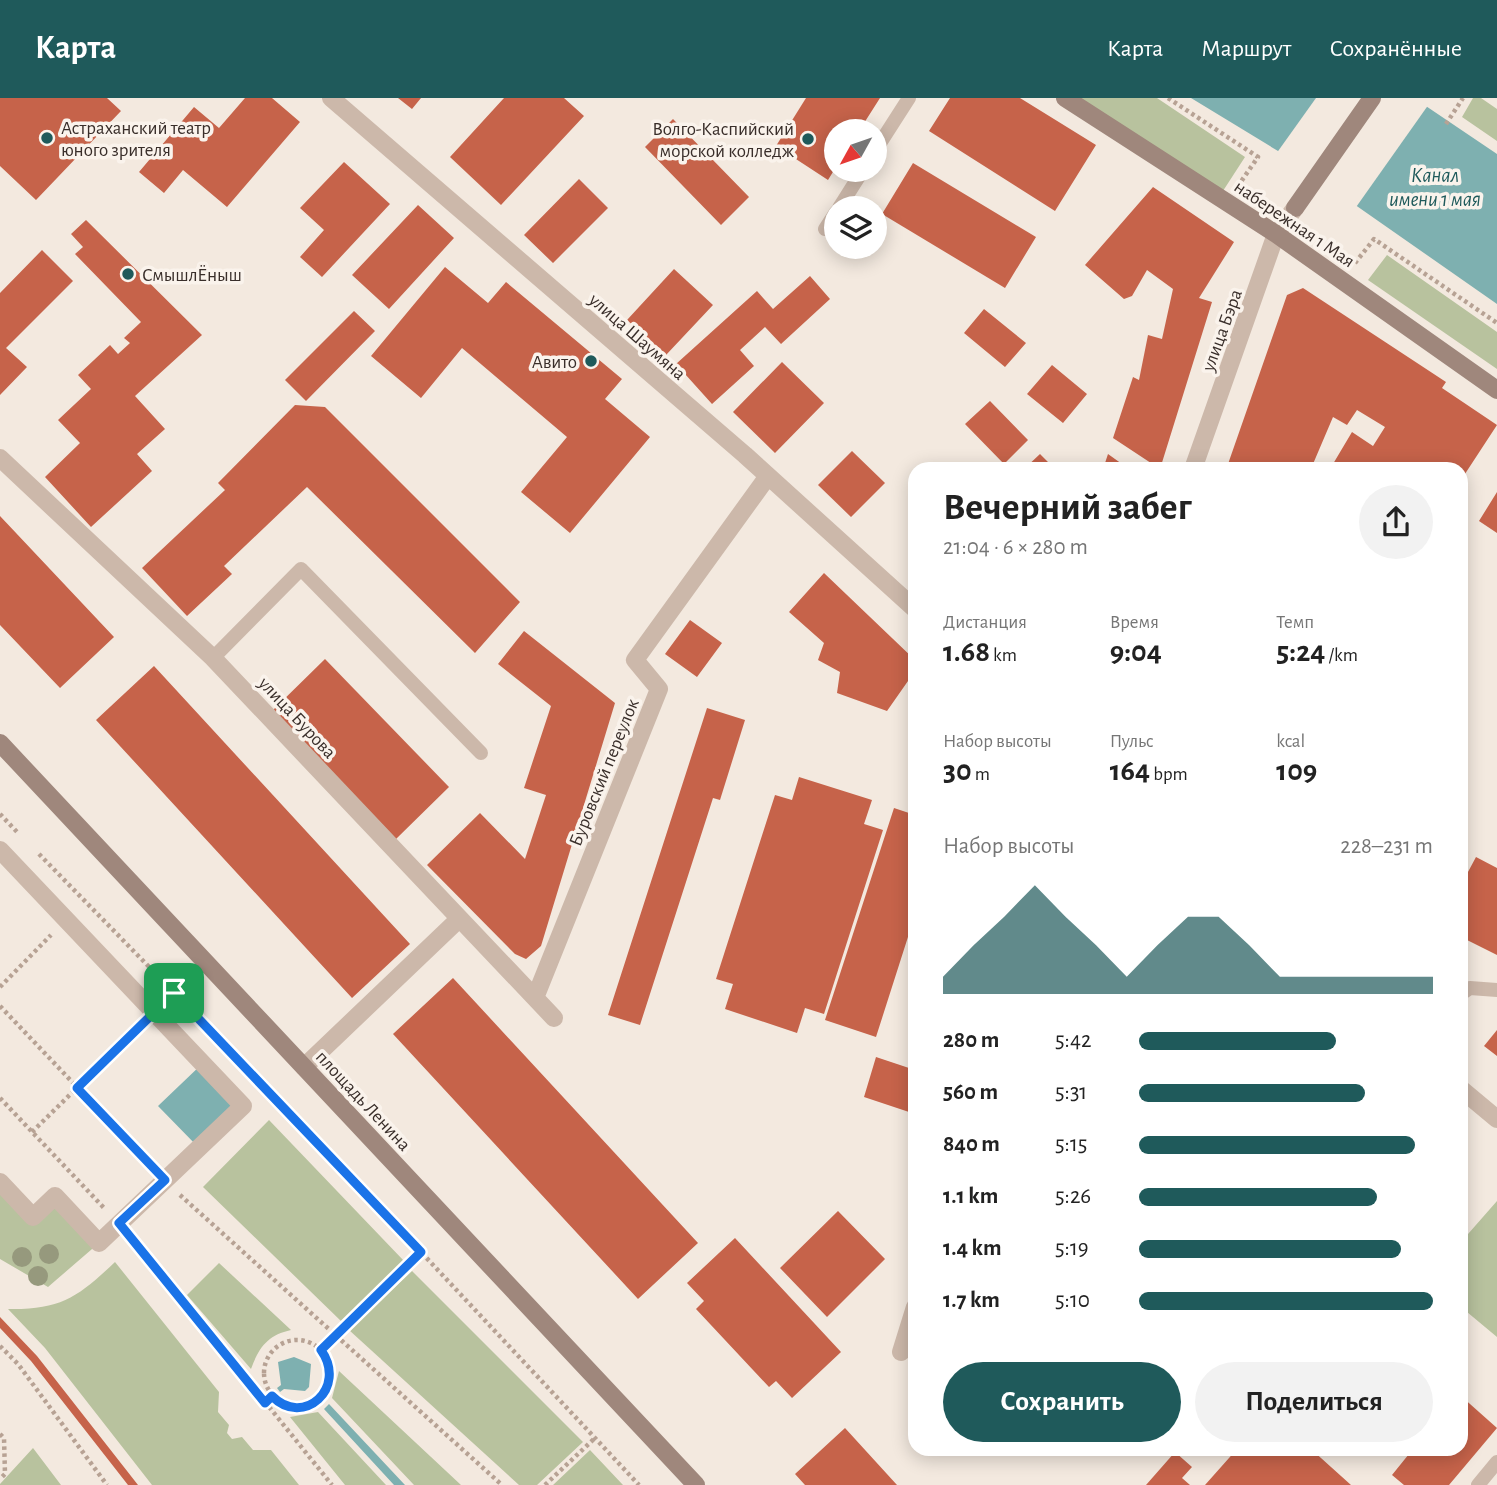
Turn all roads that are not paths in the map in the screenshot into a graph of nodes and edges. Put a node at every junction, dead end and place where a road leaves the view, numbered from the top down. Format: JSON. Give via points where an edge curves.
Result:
{"nodes":[{"id":1,"x":331,"y":98,"type":"edge"},
{"id":2,"x":909,"y":98,"type":"edge"},
{"id":3,"x":1065,"y":98,"type":"edge"},
{"id":4,"x":1372,"y":98,"type":"edge"},
{"id":5,"x":887,"y":132,"type":"edge"},
{"id":6,"x":1295,"y":208,"type":"joint"},
{"id":7,"x":1276,"y":234,"type":"junction"},
{"id":8,"x":1497,"y":390,"type":"edge"},
{"id":9,"x":0,"y":458,"type":"edge"},
{"id":10,"x":1196,"y":462,"type":"edge"},
{"id":11,"x":768,"y":477,"type":"junction"},
{"id":12,"x":908,"y":602,"type":"edge"},
{"id":13,"x":213,"y":658,"type":"junction"},
{"id":14,"x":0,"y":743,"type":"edge"},
{"id":15,"x":481,"y":753,"type":"dead end"},
{"id":16,"x":0,"y":850,"type":"edge"},
{"id":17,"x":459,"y":919,"type":"junction"},
{"id":18,"x":1468,"y":989,"type":"edge"},
{"id":19,"x":1497,"y":990,"type":"edge"},
{"id":20,"x":535,"y":998,"type":"junction"},
{"id":21,"x":554,"y":1018,"type":"dead end"},
{"id":22,"x":304,"y":1067,"type":"junction"},
{"id":23,"x":1468,"y":1095,"type":"edge"},
{"id":24,"x":1497,"y":1119,"type":"edge"},
{"id":25,"x":0,"y":1182,"type":"edge"},
{"id":26,"x":908,"y":1330,"type":"edge"},
{"id":27,"x":901,"y":1352,"type":"dead end"},
{"id":28,"x":1497,"y":1462,"type":"edge"},
{"id":29,"x":696,"y":1485,"type":"edge"},
{"id":30,"x":1478,"y":1485,"type":"edge"}],
"edges":[{"from":1,"to":11,"type":"street","name":"улица Шаумяна"},
{"from":2,"to":5,"type":"lane"},
{"from":3,"to":7,"type":"main road","name":"набережная 1 Мая"},
{"from":4,"to":6,"type":"main road"},
{"from":6,"to":7,"type":"street","name":"улица Бэра"},
{"from":7,"to":8,"type":"main road","name":"набережная 1 Мая"},
{"from":7,"to":10,"type":"street","name":"улица Бэра"},
{"from":9,"to":13,"type":"street","name":"улица Бурова"},
{"from":11,"to":12,"type":"street","name":"улица Шаумяна"},
{"from":11,"to":20,"type":"street","name":"Буровский переулок","via":[[635,660],[659,689]]},
{"from":13,"to":15,"type":"lane","via":[[302,569]]},
{"from":13,"to":17,"type":"street","name":"улица Бурова"},
{"from":14,"to":22,"type":"main road","name":"площадь Ленина"},
{"from":16,"to":25,"type":"street","via":[[243,1106],[99,1243],[55,1196],[33,1217]]},
{"from":17,"to":20,"type":"street","name":"улица Бурова"},
{"from":17,"to":22,"type":"street"},
{"from":18,"to":19,"type":"lane"},
{"from":20,"to":21,"type":"street","name":"улица Бурова"},
{"from":22,"to":29,"type":"main road","name":"площадь Ленина"},
{"from":23,"to":24,"type":"street"},
{"from":26,"to":27,"type":"street"},
{"from":28,"to":30,"type":"lane"}]}
